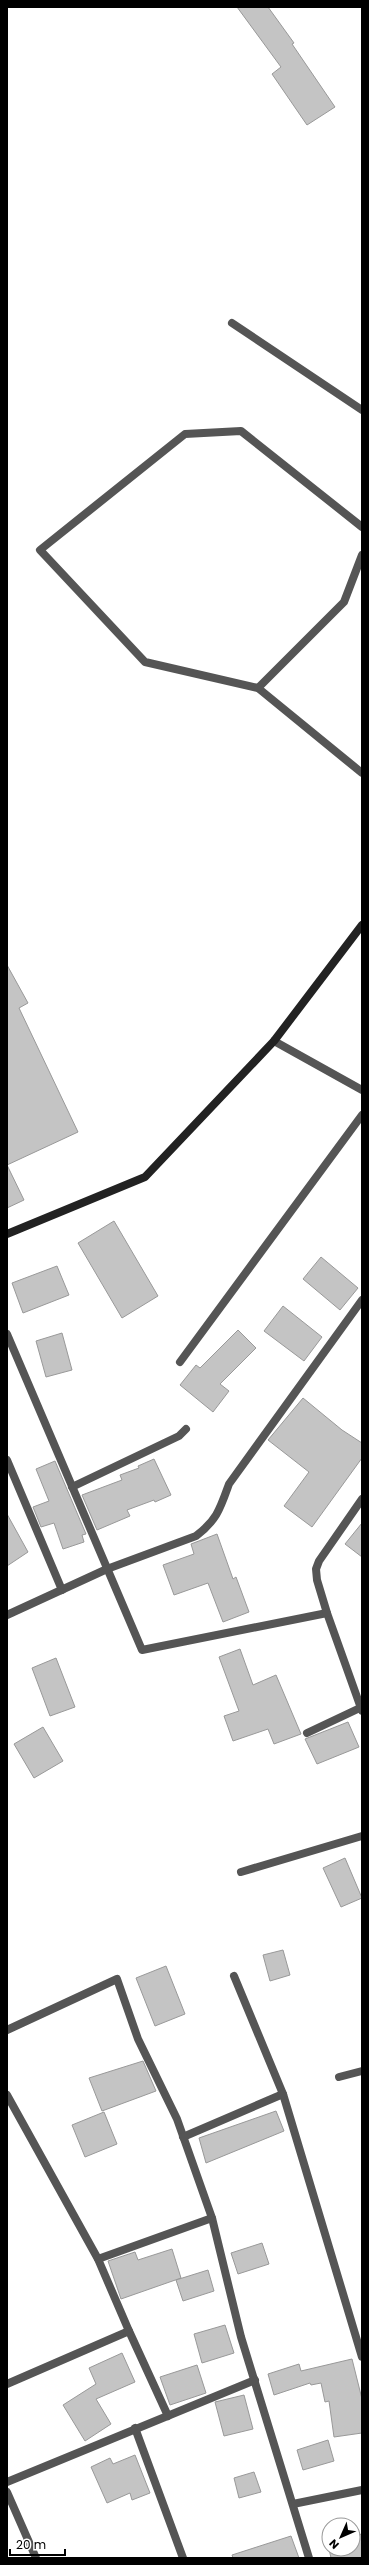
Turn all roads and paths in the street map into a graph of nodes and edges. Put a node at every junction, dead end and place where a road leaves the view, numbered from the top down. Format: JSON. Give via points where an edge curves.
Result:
{"nodes":[{"id":1,"x":232,"y":323,"type":"dead end"},
{"id":2,"x":362,"y":410,"type":"edge"},
{"id":3,"x":362,"y":527,"type":"edge"},
{"id":4,"x":362,"y":555,"type":"edge"},
{"id":5,"x":258,"y":688,"type":"junction"},
{"id":6,"x":362,"y":773,"type":"edge"},
{"id":7,"x":362,"y":925,"type":"edge"},
{"id":8,"x":274,"y":1040,"type":"junction"},
{"id":9,"x":362,"y":1090,"type":"edge"},
{"id":10,"x":362,"y":1115,"type":"edge"},
{"id":11,"x":7,"y":1234,"type":"edge"},
{"id":12,"x":362,"y":1300,"type":"edge"},
{"id":13,"x":7,"y":1334,"type":"edge"},
{"id":14,"x":180,"y":1362,"type":"dead end"},
{"id":15,"x":186,"y":1429,"type":"dead end"},
{"id":16,"x":7,"y":1460,"type":"edge"},
{"id":17,"x":72,"y":1487,"type":"junction"},
{"id":18,"x":362,"y":1499,"type":"edge"},
{"id":19,"x":107,"y":1569,"type":"junction"},
{"id":20,"x":62,"y":1590,"type":"junction"},
{"id":21,"x":326,"y":1613,"type":"junction"},
{"id":22,"x":7,"y":1615,"type":"edge"},
{"id":23,"x":362,"y":1709,"type":"edge"},
{"id":24,"x":307,"y":1733,"type":"dead end"},
{"id":25,"x":362,"y":1836,"type":"edge"},
{"id":26,"x":241,"y":1872,"type":"dead end"},
{"id":27,"x":234,"y":1976,"type":"dead end"},
{"id":28,"x":7,"y":2030,"type":"edge"},
{"id":29,"x":362,"y":2071,"type":"edge"},
{"id":30,"x":338,"y":2077,"type":"dead end"},
{"id":31,"x":283,"y":2094,"type":"junction"},
{"id":32,"x":7,"y":2095,"type":"edge"},
{"id":33,"x":183,"y":2137,"type":"junction"},
{"id":34,"x":212,"y":2218,"type":"junction"},
{"id":35,"x":98,"y":2260,"type":"junction"},
{"id":36,"x":129,"y":2331,"type":"junction"},
{"id":37,"x":362,"y":2356,"type":"edge"},
{"id":38,"x":255,"y":2380,"type":"junction"},
{"id":39,"x":7,"y":2384,"type":"edge"},
{"id":40,"x":168,"y":2416,"type":"junction"},
{"id":41,"x":135,"y":2428,"type":"junction"},
{"id":42,"x":7,"y":2482,"type":"edge"},
{"id":43,"x":362,"y":2490,"type":"edge"},
{"id":44,"x":7,"y":2492,"type":"edge"},
{"id":45,"x":293,"y":2504,"type":"junction"},
{"id":46,"x":36,"y":2558,"type":"edge"},
{"id":47,"x":183,"y":2558,"type":"edge"},
{"id":48,"x":309,"y":2558,"type":"edge"}],
"edges":[{"from":1,"to":2,"type":"street"},
{"from":3,"to":5,"type":"street","via":[[241,431],[185,434],[40,550],[145,662]]},
{"from":4,"to":5,"type":"street","via":[[344,602]]},
{"from":5,"to":6,"type":"street"},
{"from":7,"to":8,"type":"street"},
{"from":8,"to":9,"type":"street"},
{"from":8,"to":11,"type":"street","via":[[145,1177]]},
{"from":10,"to":14,"type":"street"},
{"from":12,"to":19,"type":"street","via":[[229,1484],[219,1514],[208,1527],[196,1536]]},
{"from":13,"to":17,"type":"street"},
{"from":15,"to":17,"type":"street","via":[[179,1436]]},
{"from":16,"to":20,"type":"street"},
{"from":17,"to":19,"type":"street"},
{"from":18,"to":21,"type":"street","via":[[316,1569]]},
{"from":19,"to":20,"type":"street"},
{"from":19,"to":21,"type":"street","via":[[142,1650]]},
{"from":20,"to":22,"type":"street"},
{"from":21,"to":23,"type":"street"},
{"from":23,"to":24,"type":"street"},
{"from":25,"to":26,"type":"street"},
{"from":27,"to":31,"type":"street"},
{"from":28,"to":33,"type":"street","via":[[117,1979],[138,2039],[177,2119]]},
{"from":29,"to":30,"type":"street"},
{"from":31,"to":33,"type":"street"},
{"from":31,"to":37,"type":"street"},
{"from":32,"to":35,"type":"street"},
{"from":33,"to":34,"type":"street"},
{"from":34,"to":35,"type":"street"},
{"from":34,"to":38,"type":"street","via":[[241,2337]]},
{"from":35,"to":36,"type":"street"},
{"from":36,"to":39,"type":"street"},
{"from":36,"to":40,"type":"street"},
{"from":38,"to":40,"type":"street"},
{"from":38,"to":45,"type":"street"},
{"from":40,"to":41,"type":"street"},
{"from":41,"to":42,"type":"street"},
{"from":41,"to":47,"type":"street"},
{"from":43,"to":45,"type":"street"},
{"from":44,"to":46,"type":"street"},
{"from":45,"to":48,"type":"street"}]}
